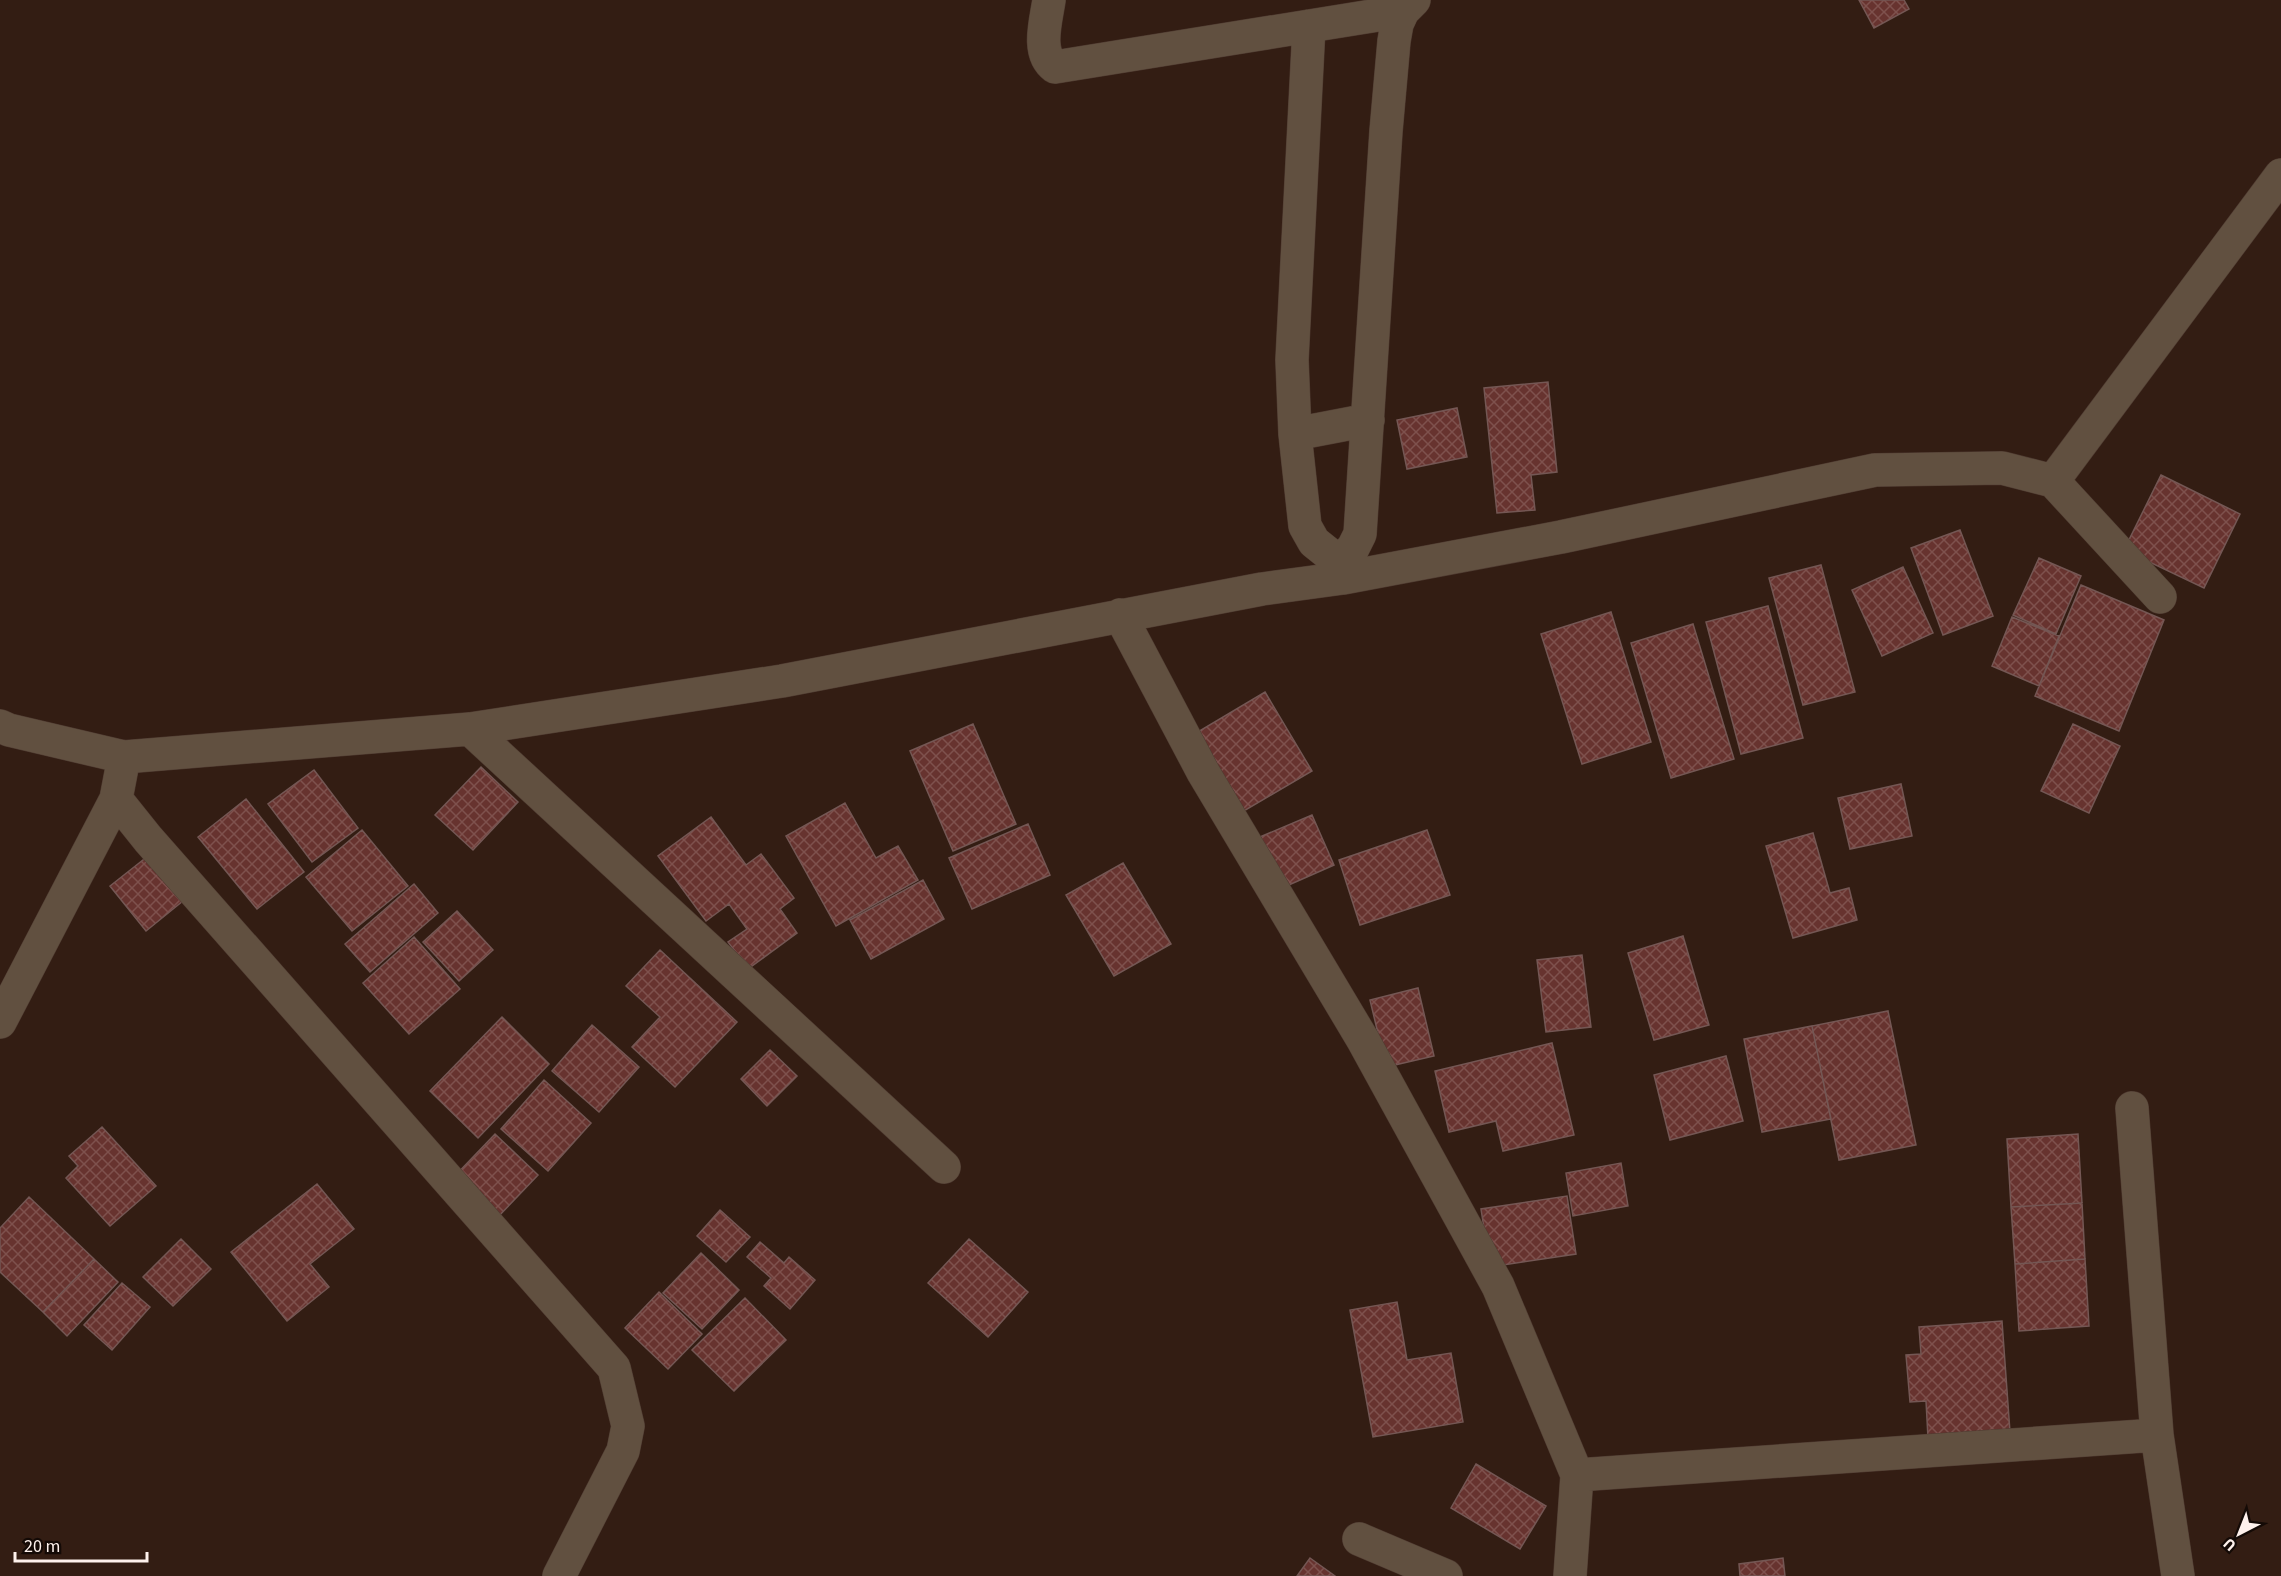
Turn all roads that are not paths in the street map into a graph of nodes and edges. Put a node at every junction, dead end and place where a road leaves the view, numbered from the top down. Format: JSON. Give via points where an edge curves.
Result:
{"nodes":[{"id":1,"x":1049,"y":0,"type":"edge"},
{"id":2,"x":1408,"y":6,"type":"edge"},
{"id":3,"x":1309,"y":26,"type":"junction"},
{"id":4,"x":2281,"y":175,"type":"edge"},
{"id":5,"x":1368,"y":420,"type":"junction"},
{"id":6,"x":1295,"y":434,"type":"junction"},
{"id":7,"x":2053,"y":481,"type":"junction"},
{"id":8,"x":1341,"y":570,"type":"junction"},
{"id":9,"x":2160,"y":597,"type":"dead end"},
{"id":10,"x":1120,"y":615,"type":"junction"},
{"id":11,"x":0,"y":726,"type":"edge"},
{"id":12,"x":470,"y":729,"type":"junction"},
{"id":13,"x":124,"y":757,"type":"junction"},
{"id":14,"x":116,"y":799,"type":"junction"},
{"id":15,"x":0,"y":1022,"type":"edge"},
{"id":16,"x":2132,"y":1108,"type":"dead end"},
{"id":17,"x":944,"y":1167,"type":"dead end"},
{"id":18,"x":2157,"y":1436,"type":"junction"},
{"id":19,"x":1577,"y":1475,"type":"junction"},
{"id":20,"x":1359,"y":1539,"type":"dead end"},
{"id":21,"x":559,"y":1576,"type":"edge"},
{"id":22,"x":1446,"y":1576,"type":"edge"},
{"id":23,"x":1570,"y":1576,"type":"edge"},
{"id":24,"x":2178,"y":1576,"type":"edge"}],
"edges":[{"from":1,"to":3,"type":"street","via":[[1043,47],[1049,63],[1055,67]]},
{"from":2,"to":3,"type":"street"},
{"from":2,"to":5,"type":"street","via":[[1397,24],[1386,131]]},
{"from":3,"to":6,"type":"street","via":[[1292,360]]},
{"from":4,"to":7,"type":"street"},
{"from":5,"to":6,"type":"street"},
{"from":5,"to":8,"type":"street","via":[[1360,534]]},
{"from":6,"to":8,"type":"street","via":[[1305,526],[1314,542]]},
{"from":7,"to":8,"type":"street","via":[[2002,468],[1875,470],[1561,537]]},
{"from":7,"to":9,"type":"street"},
{"from":8,"to":10,"type":"street"},
{"from":10,"to":12,"type":"street","via":[[782,681]]},
{"from":10,"to":19,"type":"street","via":[[1203,772],[1363,1040],[1498,1286]]},
{"from":11,"to":13,"type":"street"},
{"from":12,"to":13,"type":"street"},
{"from":12,"to":17,"type":"street"},
{"from":13,"to":14,"type":"street"},
{"from":14,"to":15,"type":"street"},
{"from":14,"to":21,"type":"street","via":[[614,1368],[628,1425],[623,1451]]},
{"from":16,"to":18,"type":"street"},
{"from":18,"to":19,"type":"street"},
{"from":18,"to":24,"type":"street"},
{"from":19,"to":23,"type":"street"},
{"from":20,"to":22,"type":"street"}]}
